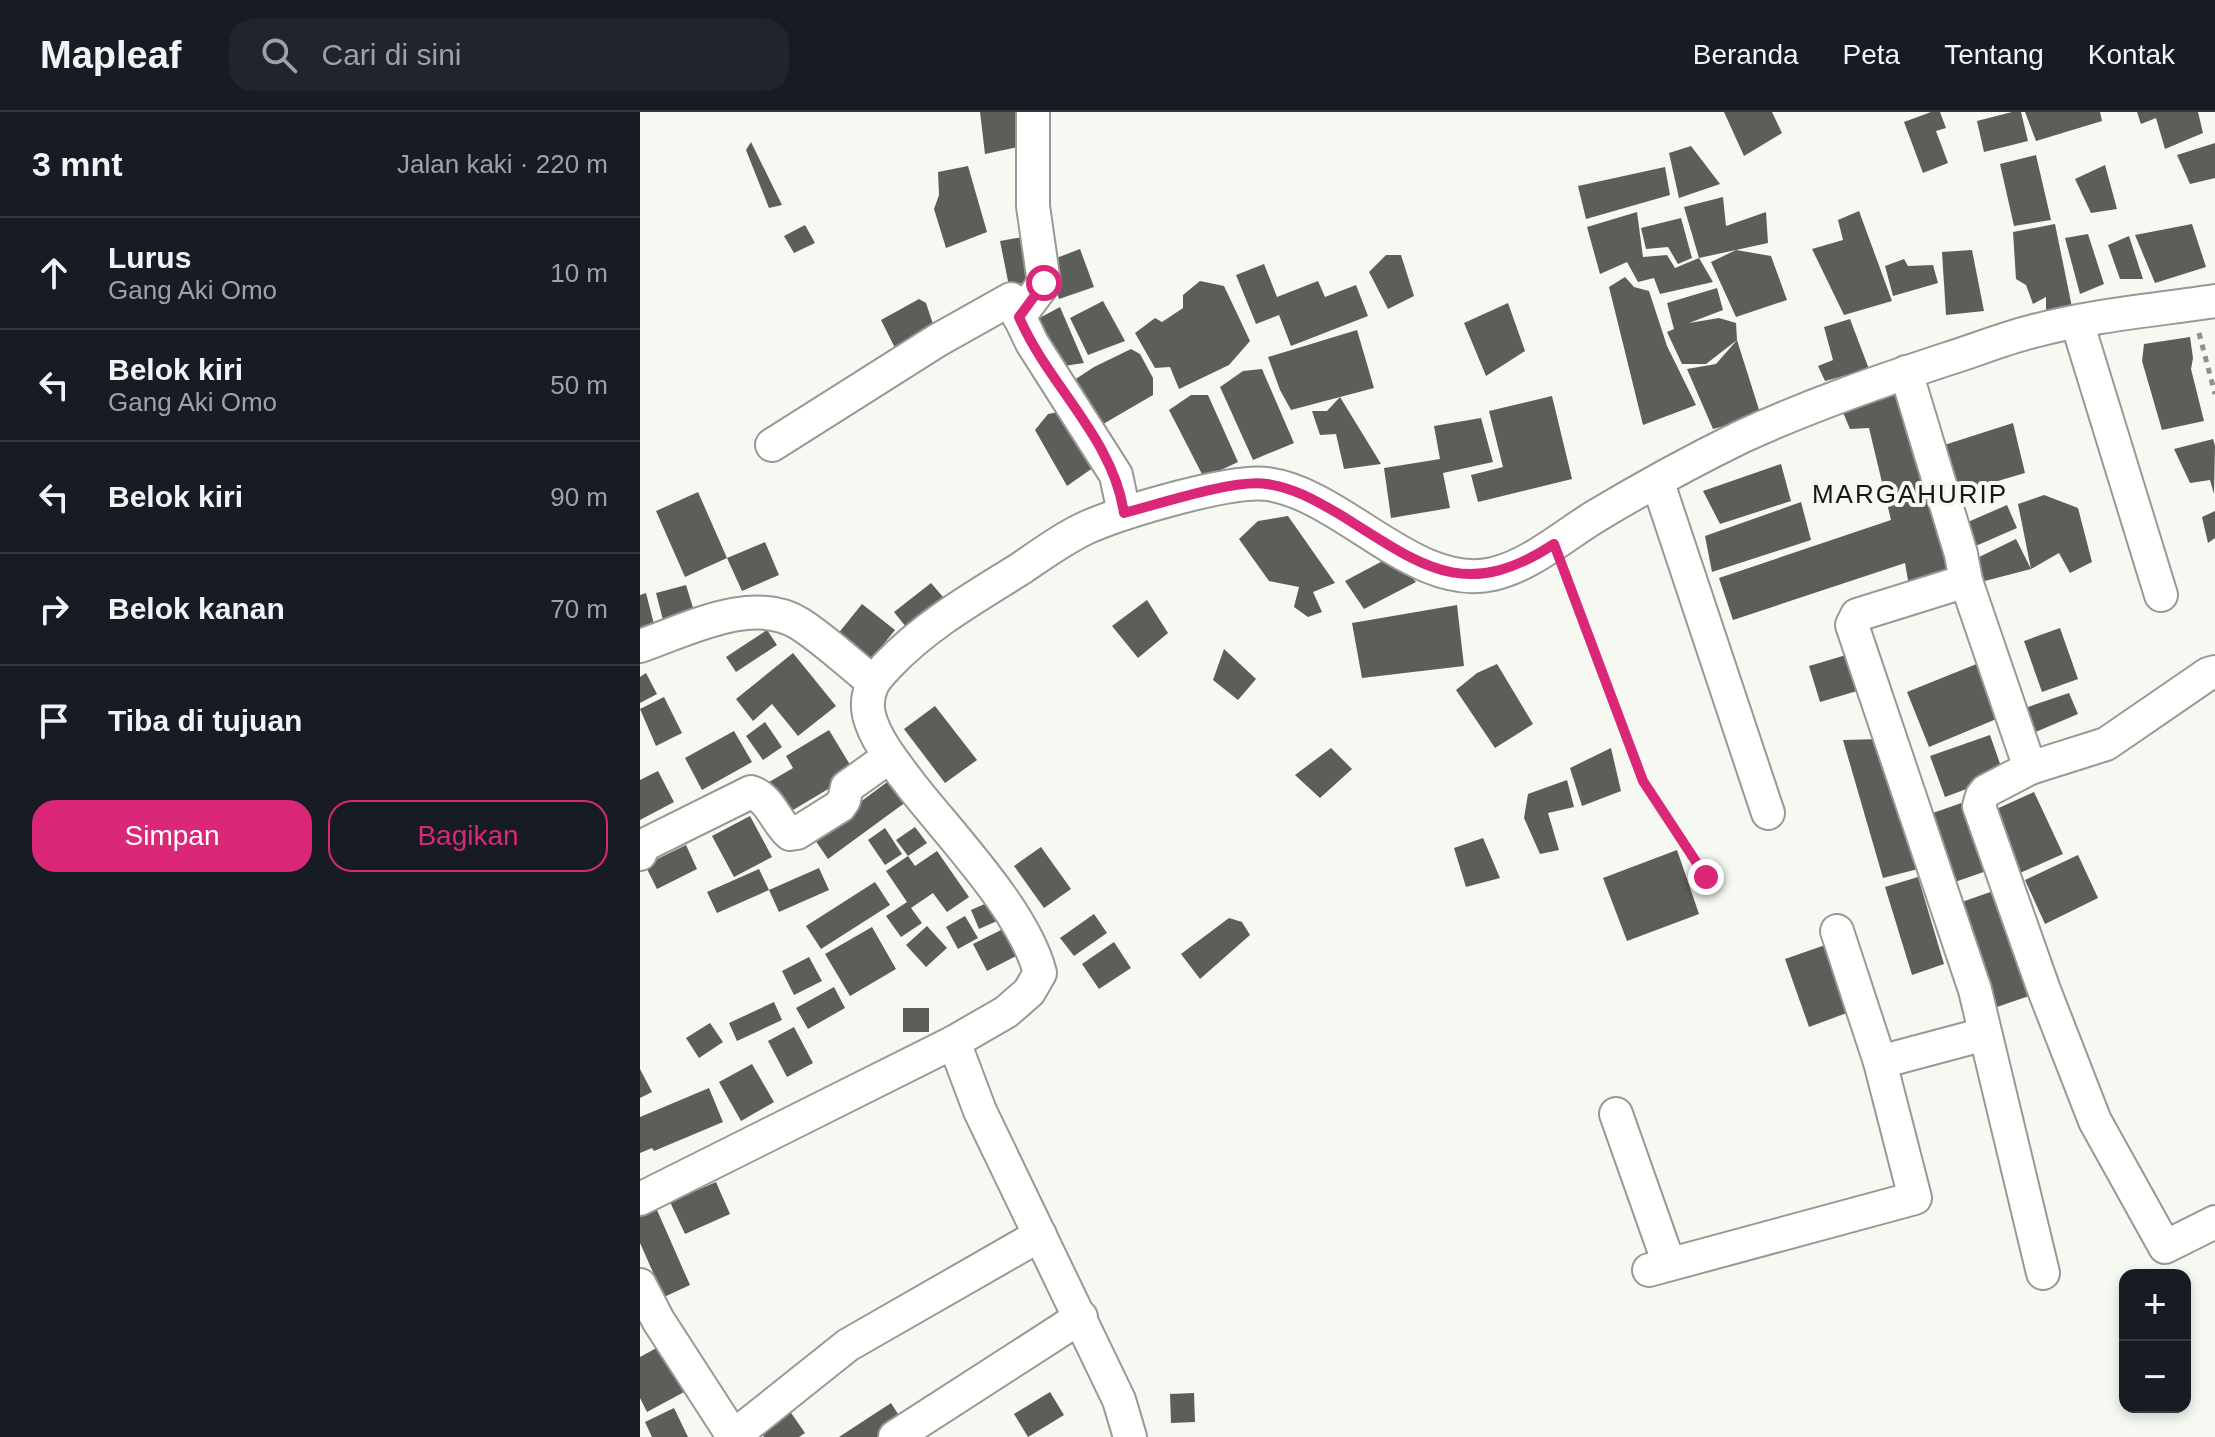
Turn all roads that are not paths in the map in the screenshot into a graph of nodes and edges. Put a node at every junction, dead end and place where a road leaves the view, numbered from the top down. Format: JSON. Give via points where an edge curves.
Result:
{"nodes":[{"id":1,"x":1033,"y":112,"type":"edge"},
{"id":2,"x":2204,"y":303,"type":"edge"},
{"id":3,"x":1015,"y":308,"type":"junction"},
{"id":4,"x":2077,"y":322,"type":"junction"},
{"id":5,"x":1906,"y":372,"type":"junction"},
{"id":6,"x":772,"y":445,"type":"dead end"},
{"id":7,"x":1658,"y":483,"type":"junction"},
{"id":8,"x":1124,"y":513,"type":"junction"},
{"id":9,"x":1966,"y":581,"type":"junction"},
{"id":10,"x":2161,"y":595,"type":"dead end"},
{"id":11,"x":640,"y":646,"type":"edge"},
{"id":12,"x":2215,"y":672,"type":"edge"},
{"id":13,"x":873,"y":682,"type":"junction"},
{"id":14,"x":889,"y":757,"type":"junction"},
{"id":15,"x":2030,"y":768,"type":"junction"},
{"id":16,"x":1768,"y":813,"type":"dead end"},
{"id":17,"x":640,"y":854,"type":"edge"},
{"id":18,"x":1837,"y":931,"type":"dead end"},
{"id":19,"x":1985,"y":1034,"type":"junction"},
{"id":20,"x":954,"y":1042,"type":"junction"},
{"id":21,"x":1880,"y":1062,"type":"junction"},
{"id":22,"x":1616,"y":1114,"type":"dead end"},
{"id":23,"x":640,"y":1199,"type":"edge"},
{"id":24,"x":2215,"y":1222,"type":"edge"},
{"id":25,"x":1040,"y":1235,"type":"junction"},
{"id":26,"x":2043,"y":1273,"type":"dead end"},
{"id":27,"x":640,"y":1285,"type":"edge"},
{"id":28,"x":1081,"y":1317,"type":"junction"},
{"id":29,"x":895,"y":1437,"type":"edge"},
{"id":30,"x":1130,"y":1437,"type":"edge"}],
"edges":[{"from":1,"to":3,"type":"street","via":[[1033,206],[1044,283]]},
{"from":2,"to":4,"type":"street"},
{"from":3,"to":6,"type":"street","via":[[938,340]]},
{"from":3,"to":8,"type":"street","via":[[1116,475]]},
{"from":4,"to":5,"type":"street"},
{"from":4,"to":10,"type":"street"},
{"from":5,"to":7,"type":"street","via":[[1738,439]]},
{"from":5,"to":9,"type":"street"},
{"from":7,"to":8,"type":"street","via":[[1540,553],[1492,574],[1469,576],[1441,571],[1307,495],[1264,483],[1239,484]]},
{"from":7,"to":16,"type":"street"},
{"from":8,"to":13,"type":"street","via":[[1062,542],[932,624]]},
{"from":9,"to":15,"type":"street"},
{"from":9,"to":19,"type":"street","via":[[1857,615],[1852,625],[1975,990]]},
{"from":11,"to":13,"type":"street","via":[[739,613],[764,611],[799,624]]},
{"from":12,"to":15,"type":"street","via":[[2106,744]]},
{"from":13,"to":14,"type":"street","via":[[869,716]]},
{"from":14,"to":17,"type":"street","via":[[847,787],[840,806],[797,833],[784,829],[762,796],[751,792],[644,845]]},
{"from":14,"to":20,"type":"street","via":[[1019,925],[1040,973],[1029,992],[1006,1012]]},
{"from":15,"to":24,"type":"street","via":[[1986,791],[1979,806],[2095,1121],[2165,1247]]},
{"from":18,"to":21,"type":"street"},
{"from":19,"to":21,"type":"street"},
{"from":19,"to":26,"type":"street"},
{"from":20,"to":23,"type":"street"},
{"from":20,"to":25,"type":"street","via":[[980,1111]]},
{"from":21,"to":22,"type":"street","via":[[1915,1198],[1659,1267]]},
{"from":25,"to":27,"type":"street","via":[[848,1345],[740,1431],[729,1430]]},
{"from":25,"to":28,"type":"street"},
{"from":28,"to":29,"type":"street"},
{"from":28,"to":30,"type":"street"}]}
